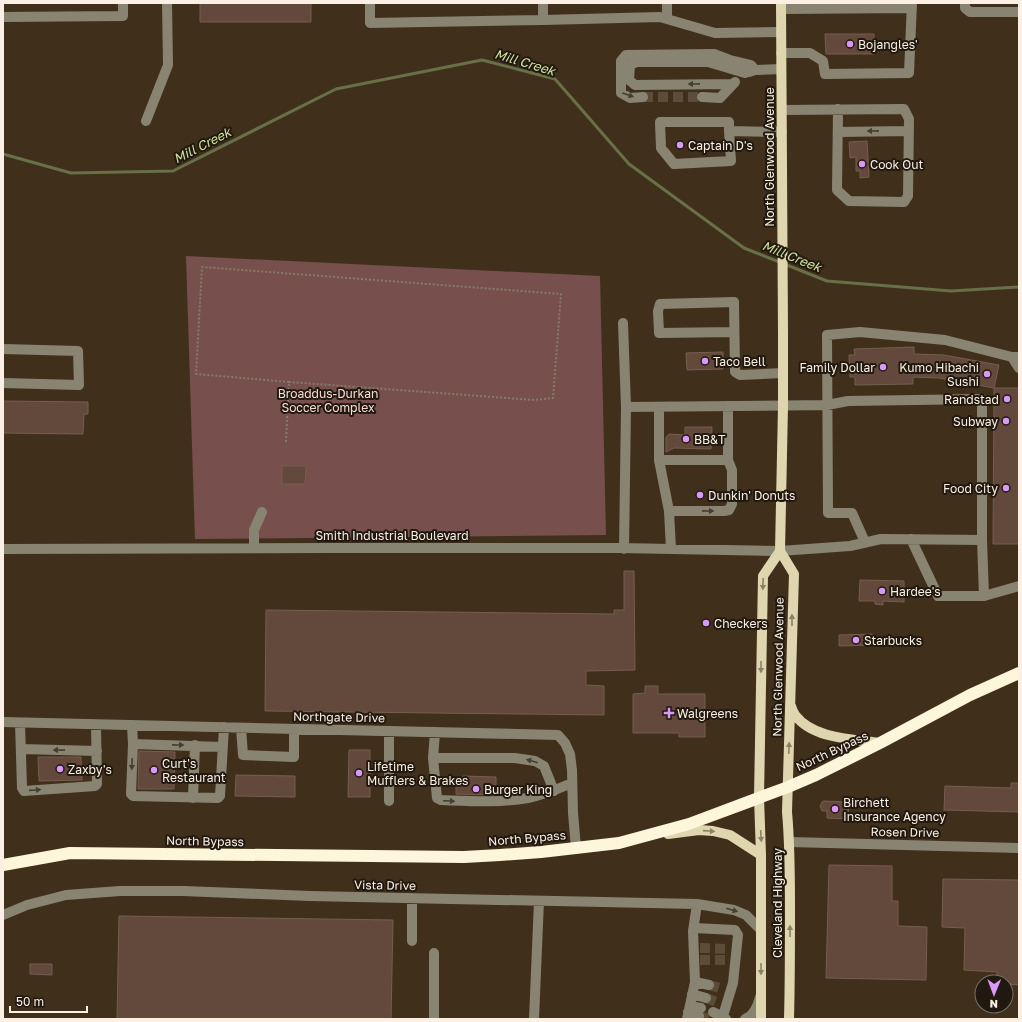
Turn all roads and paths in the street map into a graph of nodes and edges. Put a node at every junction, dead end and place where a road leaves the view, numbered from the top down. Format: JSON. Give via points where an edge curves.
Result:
{"nodes":[{"id":1,"x":123,"y":3,"type":"edge"},
{"id":2,"x":167,"y":3,"type":"edge"},
{"id":3,"x":370,"y":3,"type":"edge"},
{"id":4,"x":543,"y":3,"type":"edge"},
{"id":5,"x":667,"y":3,"type":"edge"},
{"id":6,"x":965,"y":3,"type":"edge"},
{"id":7,"x":781,"y":6,"type":"edge"},
{"id":8,"x":891,"y":6,"type":"edge"},
{"id":9,"x":912,"y":6,"type":"edge"},
{"id":10,"x":1019,"y":12,"type":"edge"},
{"id":11,"x":3,"y":17,"type":"edge"},
{"id":12,"x":667,"y":19,"type":"junction"},
{"id":13,"x":543,"y":20,"type":"junction"},
{"id":14,"x":781,"y":32,"type":"junction"},
{"id":15,"x":781,"y":53,"type":"junction"},
{"id":16,"x":781,"y":69,"type":"junction"},
{"id":17,"x":756,"y":70,"type":"junction"},
{"id":18,"x":745,"y":73,"type":"junction"},
{"id":19,"x":733,"y":84,"type":"junction"},
{"id":20,"x":621,"y":85,"type":"junction"},
{"id":21,"x":635,"y":85,"type":"junction"},
{"id":22,"x":643,"y":97,"type":"tunnel mouth"},
{"id":23,"x":702,"y":97,"type":"tunnel mouth"},
{"id":24,"x":838,"y":109,"type":"junction"},
{"id":25,"x":782,"y":110,"type":"junction"},
{"id":26,"x":146,"y":121,"type":"dead end"},
{"id":27,"x":909,"y":130,"type":"junction"},
{"id":28,"x":729,"y":131,"type":"junction"},
{"id":29,"x":782,"y":132,"type":"junction"},
{"id":30,"x":838,"y":132,"type":"junction"},
{"id":31,"x":623,"y":323,"type":"dead end"},
{"id":32,"x":734,"y":332,"type":"junction"},
{"id":33,"x":3,"y":349,"type":"edge"},
{"id":34,"x":1015,"y":357,"type":"edge"},
{"id":35,"x":1019,"y":368,"type":"edge"},
{"id":36,"x":783,"y":373,"type":"junction"},
{"id":37,"x":289,"y":382,"type":"junction"},
{"id":38,"x":3,"y":384,"type":"edge"},
{"id":39,"x":827,"y":405,"type":"junction"},
{"id":40,"x":659,"y":406,"type":"junction"},
{"id":41,"x":728,"y":406,"type":"junction"},
{"id":42,"x":783,"y":406,"type":"junction"},
{"id":43,"x":626,"y":407,"type":"junction"},
{"id":44,"x":286,"y":442,"type":"dead end"},
{"id":45,"x":659,"y":460,"type":"junction"},
{"id":46,"x":728,"y":460,"type":"junction"},
{"id":47,"x":669,"y":511,"type":"junction"},
{"id":48,"x":262,"y":512,"type":"dead end"},
{"id":49,"x":911,"y":539,"type":"junction"},
{"id":50,"x":982,"y":540,"type":"junction"},
{"id":51,"x":865,"y":542,"type":"junction"},
{"id":52,"x":254,"y":547,"type":"junction"},
{"id":53,"x":624,"y":548,"type":"junction"},
{"id":54,"x":3,"y":549,"type":"edge"},
{"id":55,"x":670,"y":549,"type":"junction"},
{"id":56,"x":780,"y":551,"type":"junction"},
{"id":57,"x":1019,"y":586,"type":"edge"},
{"id":58,"x":984,"y":596,"type":"junction"},
{"id":59,"x":1019,"y":673,"type":"edge"},
{"id":60,"x":790,"y":705,"type":"junction"},
{"id":61,"x":3,"y":722,"type":"edge"},
{"id":62,"x":20,"y":723,"type":"junction"},
{"id":63,"x":96,"y":725,"type":"junction"},
{"id":64,"x":132,"y":725,"type":"junction"},
{"id":65,"x":224,"y":728,"type":"junction"},
{"id":66,"x":241,"y":728,"type":"junction"},
{"id":67,"x":294,"y":729,"type":"junction"},
{"id":68,"x":389,"y":731,"type":"junction"},
{"id":69,"x":435,"y":732,"type":"junction"},
{"id":70,"x":880,"y":743,"type":"junction"},
{"id":71,"x":133,"y":744,"type":"junction"},
{"id":72,"x":195,"y":745,"type":"junction"},
{"id":73,"x":222,"y":747,"type":"junction"},
{"id":74,"x":21,"y":749,"type":"junction"},
{"id":75,"x":97,"y":751,"type":"junction"},
{"id":76,"x":433,"y":758,"type":"junction"},
{"id":77,"x":572,"y":784,"type":"junction"},
{"id":78,"x":788,"y":787,"type":"junction"},
{"id":79,"x":554,"y":790,"type":"junction"},
{"id":80,"x":759,"y":797,"type":"junction"},
{"id":81,"x":194,"y":798,"type":"junction"},
{"id":82,"x":389,"y":801,"type":"dead end"},
{"id":83,"x":642,"y":836,"type":"junction"},
{"id":84,"x":790,"y":842,"type":"junction"},
{"id":85,"x":576,"y":848,"type":"junction"},
{"id":86,"x":1019,"y":848,"type":"edge"},
{"id":87,"x":762,"y":855,"type":"junction"},
{"id":88,"x":3,"y":865,"type":"edge"},
{"id":89,"x":412,"y":898,"type":"junction"},
{"id":90,"x":539,"y":901,"type":"junction"},
{"id":91,"x":697,"y":904,"type":"junction"},
{"id":92,"x":3,"y":915,"type":"edge"},
{"id":93,"x":694,"y":928,"type":"junction"},
{"id":94,"x":761,"y":930,"type":"junction"},
{"id":95,"x":412,"y":941,"type":"dead end"},
{"id":96,"x":434,"y":953,"type":"dead end"},
{"id":97,"x":695,"y":982,"type":"junction"},
{"id":98,"x":709,"y":985,"type":"tunnel mouth"},
{"id":99,"x":720,"y":988,"type":"tunnel mouth"},
{"id":100,"x":730,"y":993,"type":"junction"},
{"id":101,"x":692,"y":994,"type":"junction"},
{"id":102,"x":761,"y":995,"type":"junction"},
{"id":103,"x":706,"y":998,"type":"tunnel mouth"},
{"id":104,"x":688,"y":1012,"type":"edge"},
{"id":105,"x":700,"y":1012,"type":"dead end"},
{"id":106,"x":713,"y":1012,"type":"tunnel mouth"},
{"id":107,"x":434,"y":1019,"type":"edge"},
{"id":108,"x":534,"y":1019,"type":"edge"},
{"id":109,"x":724,"y":1019,"type":"edge"},
{"id":110,"x":745,"y":1019,"type":"edge"},
{"id":111,"x":761,"y":1019,"type":"edge"},
{"id":112,"x":789,"y":1019,"type":"edge"}],
"edges":[{"from":1,"to":11,"type":"street","via":[[123,16]]},
{"from":2,"to":26,"type":"street","via":[[168,65]]},
{"from":3,"to":13,"type":"street","via":[[370,23]]},
{"from":4,"to":13,"type":"street"},
{"from":5,"to":12,"type":"street"},
{"from":6,"to":10,"type":"street","via":[[965,8],[970,12]]},
{"from":7,"to":8,"type":"street"},
{"from":7,"to":14,"type":"main road","name":"North Glenwood Avenue"},
{"from":8,"to":9,"type":"street"},
{"from":9,"to":15,"type":"street","via":[[909,73],[825,74],[823,61],[810,53]]},
{"from":12,"to":13,"type":"street","via":[[660,17]]},
{"from":12,"to":14,"type":"street","via":[[715,33]]},
{"from":14,"to":15,"type":"main road","name":"North Glenwood Avenue"},
{"from":15,"to":16,"type":"main road","name":"North Glenwood Avenue"},
{"from":16,"to":17,"type":"street"},
{"from":16,"to":25,"type":"main road","name":"North Glenwood Avenue"},
{"from":17,"to":18,"type":"street"},
{"from":17,"to":20,"type":"street","via":[[751,65],[714,54],[626,55],[621,61]]},
{"from":18,"to":19,"type":"street"},
{"from":18,"to":21,"type":"street","via":[[708,62],[636,62],[630,65],[629,80]]},
{"from":19,"to":21,"type":"street","one_way":true},
{"from":19,"to":23,"type":"street","via":[[720,98]]},
{"from":20,"to":21,"type":"street"},
{"from":20,"to":22,"type":"street","one_way":true,"via":[[621,93],[630,98]]},
{"from":24,"to":25,"type":"street"},
{"from":24,"to":27,"type":"street","via":[[904,109],[909,119]]},
{"from":24,"to":30,"type":"street"},
{"from":25,"to":29,"type":"main road","name":"North Glenwood Avenue"},
{"from":27,"to":30,"type":"street","one_way":true},
{"from":27,"to":30,"type":"street","via":[[908,196],[904,202],[849,201],[837,190]]},
{"from":28,"to":28,"type":"street","via":[[731,161],[674,164],[661,148],[660,122],[729,122]]},
{"from":28,"to":29,"type":"street"},
{"from":29,"to":36,"type":"main road","name":"North Glenwood Avenue"},
{"from":31,"to":43,"type":"street"},
{"from":32,"to":32,"type":"street","via":[[734,302],[660,304],[659,333]]},
{"from":32,"to":36,"type":"street","via":[[735,372],[740,375]]},
{"from":33,"to":38,"type":"street","via":[[78,351],[79,384]]},
{"from":34,"to":35,"type":"street"},
{"from":34,"to":39,"type":"street","via":[[946,340],[860,332],[827,335]]},
{"from":36,"to":42,"type":"main road","name":"North Glenwood Avenue"},
{"from":37,"to":37,"type":"path","via":[[196,374],[202,267],[561,294],[553,398],[534,400]]},
{"from":37,"to":44,"type":"path"},
{"from":39,"to":42,"type":"street"},
{"from":39,"to":50,"type":"street","via":[[848,401],[982,399]]},
{"from":39,"to":51,"type":"street","via":[[828,513],[852,513]]},
{"from":40,"to":41,"type":"street"},
{"from":40,"to":43,"type":"street"},
{"from":40,"to":45,"type":"street"},
{"from":41,"to":42,"type":"street"},
{"from":41,"to":46,"type":"street"},
{"from":42,"to":56,"type":"main road","name":"North Glenwood Avenue"},
{"from":43,"to":53,"type":"street"},
{"from":45,"to":46,"type":"street"},
{"from":45,"to":47,"type":"street"},
{"from":47,"to":46,"type":"street","one_way":true,"via":[[729,510],[732,504],[732,470]]},
{"from":47,"to":55,"type":"street"},
{"from":48,"to":52,"type":"street","via":[[254,530]]},
{"from":49,"to":50,"type":"street","name":"Smith Industrial Boulevard"},
{"from":49,"to":51,"type":"street","name":"Smith Industrial Boulevard"},
{"from":49,"to":58,"type":"street","via":[[938,596]]},
{"from":50,"to":58,"type":"street"},
{"from":51,"to":56,"type":"street","name":"Smith Industrial Boulevard","via":[[850,546]]},
{"from":52,"to":53,"type":"street","name":"Smith Industrial Boulevard"},
{"from":52,"to":54,"type":"street","name":"Smith Industrial Boulevard"},
{"from":53,"to":55,"type":"street","name":"Smith Industrial Boulevard"},
{"from":55,"to":56,"type":"street","name":"Smith Industrial Boulevard"},
{"from":60,"to":56,"type":"main road","name":"North Glenwood Avenue","one_way":true,"via":[[794,574]]},
{"from":56,"to":80,"type":"main road","name":"North Glenwood Avenue","one_way":true,"via":[[763,576]]},
{"from":57,"to":58,"type":"street"},
{"from":59,"to":70,"type":"highway","name":"North Bypass","via":[[970,695]]},
{"from":60,"to":70,"type":"main road","via":[[807,727],[827,736]]},
{"from":78,"to":60,"type":"main road","name":"North Glenwood Avenue","one_way":true},
{"from":61,"to":62,"type":"street","name":"Northgate Drive"},
{"from":62,"to":63,"type":"street","name":"Northgate Drive"},
{"from":62,"to":74,"type":"street"},
{"from":63,"to":64,"type":"street","name":"Northgate Drive"},
{"from":63,"to":75,"type":"street"},
{"from":64,"to":65,"type":"street","name":"Northgate Drive"},
{"from":64,"to":71,"type":"street"},
{"from":65,"to":66,"type":"street","name":"Northgate Drive"},
{"from":65,"to":73,"type":"street"},
{"from":66,"to":67,"type":"street","name":"Northgate Drive"},
{"from":66,"to":67,"type":"street","via":[[242,755],[294,757]]},
{"from":67,"to":68,"type":"street","name":"Northgate Drive"},
{"from":68,"to":69,"type":"street","name":"Northgate Drive"},
{"from":68,"to":82,"type":"street"},
{"from":69,"to":76,"type":"street"},
{"from":69,"to":77,"type":"street","name":"Northgate Drive","via":[[558,735],[570,754]]},
{"from":70,"to":78,"type":"highway","name":"North Bypass"},
{"from":71,"to":72,"type":"street","one_way":true},
{"from":71,"to":81,"type":"street","one_way":true,"via":[[132,795]]},
{"from":72,"to":73,"type":"street"},
{"from":72,"to":81,"type":"street"},
{"from":73,"to":81,"type":"street","via":[[220,796]]},
{"from":75,"to":74,"type":"street","one_way":true},
{"from":74,"to":75,"type":"street","one_way":true,"via":[[24,791],[95,786]]},
{"from":79,"to":76,"type":"street","one_way":true,"via":[[544,766],[534,761],[515,758]]},
{"from":76,"to":79,"type":"street","one_way":true,"via":[[437,798],[441,800],[490,802],[529,798]]},
{"from":77,"to":79,"type":"street"},
{"from":77,"to":85,"type":"street","name":"Northgate Drive"},
{"from":78,"to":80,"type":"highway","name":"North Bypass"},
{"from":78,"to":84,"type":"main road","name":"Cleveland Highway"},
{"from":80,"to":83,"type":"highway","name":"North Bypass","via":[[689,824]]},
{"from":80,"to":87,"type":"main road","name":"Cleveland Highway","one_way":true},
{"from":83,"to":85,"type":"highway","name":"North Bypass"},
{"from":83,"to":87,"type":"main road","one_way":true,"via":[[713,831],[730,835]]},
{"from":84,"to":86,"type":"street","name":"Rosen Drive"},
{"from":112,"to":84,"type":"main road","name":"Cleveland Highway","one_way":true},
{"from":85,"to":88,"type":"highway","name":"North Bypass","via":[[464,857],[70,853]]},
{"from":87,"to":94,"type":"main road","name":"Cleveland Highway"},
{"from":89,"to":90,"type":"street","name":"Vista Drive"},
{"from":89,"to":92,"type":"street","name":"Vista Drive","via":[[120,891],[66,895],[27,905]]},
{"from":89,"to":95,"type":"street"},
{"from":90,"to":91,"type":"street","name":"Vista Drive"},
{"from":90,"to":108,"type":"street"},
{"from":91,"to":93,"type":"street"},
{"from":91,"to":94,"type":"street","name":"Vista Drive","one_way":true,"via":[[734,910],[746,915]]},
{"from":93,"to":97,"type":"street","via":[[697,948]]},
{"from":93,"to":100,"type":"street","via":[[735,930],[738,935],[731,960],[733,983]]},
{"from":94,"to":102,"type":"main road","name":"Cleveland Highway","one_way":true},
{"from":96,"to":107,"type":"street"},
{"from":97,"to":98,"type":"street"},
{"from":97,"to":101,"type":"street"},
{"from":99,"to":100,"type":"street"},
{"from":100,"to":109,"type":"street","via":[[721,1003]]},
{"from":101,"to":103,"type":"street"},
{"from":101,"to":104,"type":"street"},
{"from":102,"to":110,"type":"street","via":[[754,1011]]},
{"from":102,"to":111,"type":"main road","name":"Cleveland Highway"},
{"from":104,"to":105,"type":"street"},
{"from":106,"to":109,"type":"street"}]}
